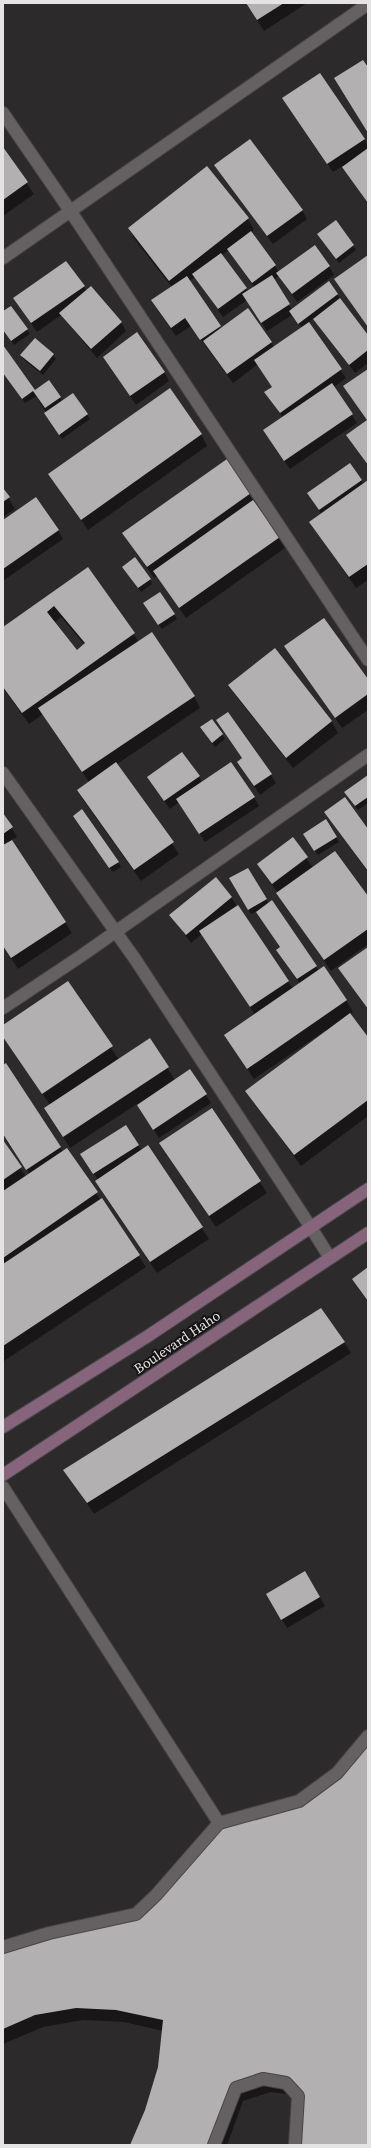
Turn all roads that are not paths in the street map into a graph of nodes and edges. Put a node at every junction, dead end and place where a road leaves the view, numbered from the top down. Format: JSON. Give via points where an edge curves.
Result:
{"nodes":[{"id":1,"x":368,"y":4,"type":"edge"},
{"id":2,"x":3,"y":113,"type":"edge"},
{"id":3,"x":71,"y":212,"type":"junction"},
{"id":4,"x":3,"y":258,"type":"edge"},
{"id":5,"x":368,"y":660,"type":"edge"},
{"id":6,"x":368,"y":755,"type":"edge"},
{"id":7,"x":3,"y":773,"type":"edge"},
{"id":8,"x":115,"y":931,"type":"junction"},
{"id":9,"x":3,"y":1008,"type":"edge"},
{"id":10,"x":368,"y":1189,"type":"edge"},
{"id":11,"x":310,"y":1226,"type":"junction"},
{"id":12,"x":368,"y":1233,"type":"edge"},
{"id":13,"x":330,"y":1258,"type":"junction"},
{"id":14,"x":3,"y":1427,"type":"edge"},
{"id":15,"x":3,"y":1475,"type":"edge"},
{"id":16,"x":3,"y":1487,"type":"edge"},
{"id":17,"x":368,"y":1736,"type":"edge"},
{"id":18,"x":218,"y":1823,"type":"junction"},
{"id":19,"x":3,"y":1947,"type":"edge"},
{"id":20,"x":214,"y":2145,"type":"edge"},
{"id":21,"x":295,"y":2145,"type":"edge"}],
"edges":[{"from":1,"to":3,"type":"street"},
{"from":2,"to":3,"type":"street"},
{"from":3,"to":4,"type":"street"},
{"from":3,"to":5,"type":"street"},
{"from":6,"to":8,"type":"street"},
{"from":7,"to":8,"type":"street"},
{"from":8,"to":9,"type":"street"},
{"from":8,"to":11,"type":"street"},
{"from":10,"to":11,"type":"main road","name":"Boulevard Haho"},
{"from":11,"to":13,"type":"street"},
{"from":11,"to":14,"type":"main road","name":"Boulevard Haho","via":[[148,1336]]},
{"from":12,"to":13,"type":"main road","name":"Boulevard Haho"},
{"from":13,"to":15,"type":"main road","name":"Boulevard Haho"},
{"from":16,"to":18,"type":"street"},
{"from":17,"to":18,"type":"street","via":[[337,1773],[299,1801]]},
{"from":18,"to":19,"type":"street","via":[[156,1895],[136,1914],[49,1933]]},
{"from":20,"to":21,"type":"street","via":[[236,2088],[263,2079],[286,2083],[298,2096]]}]}
